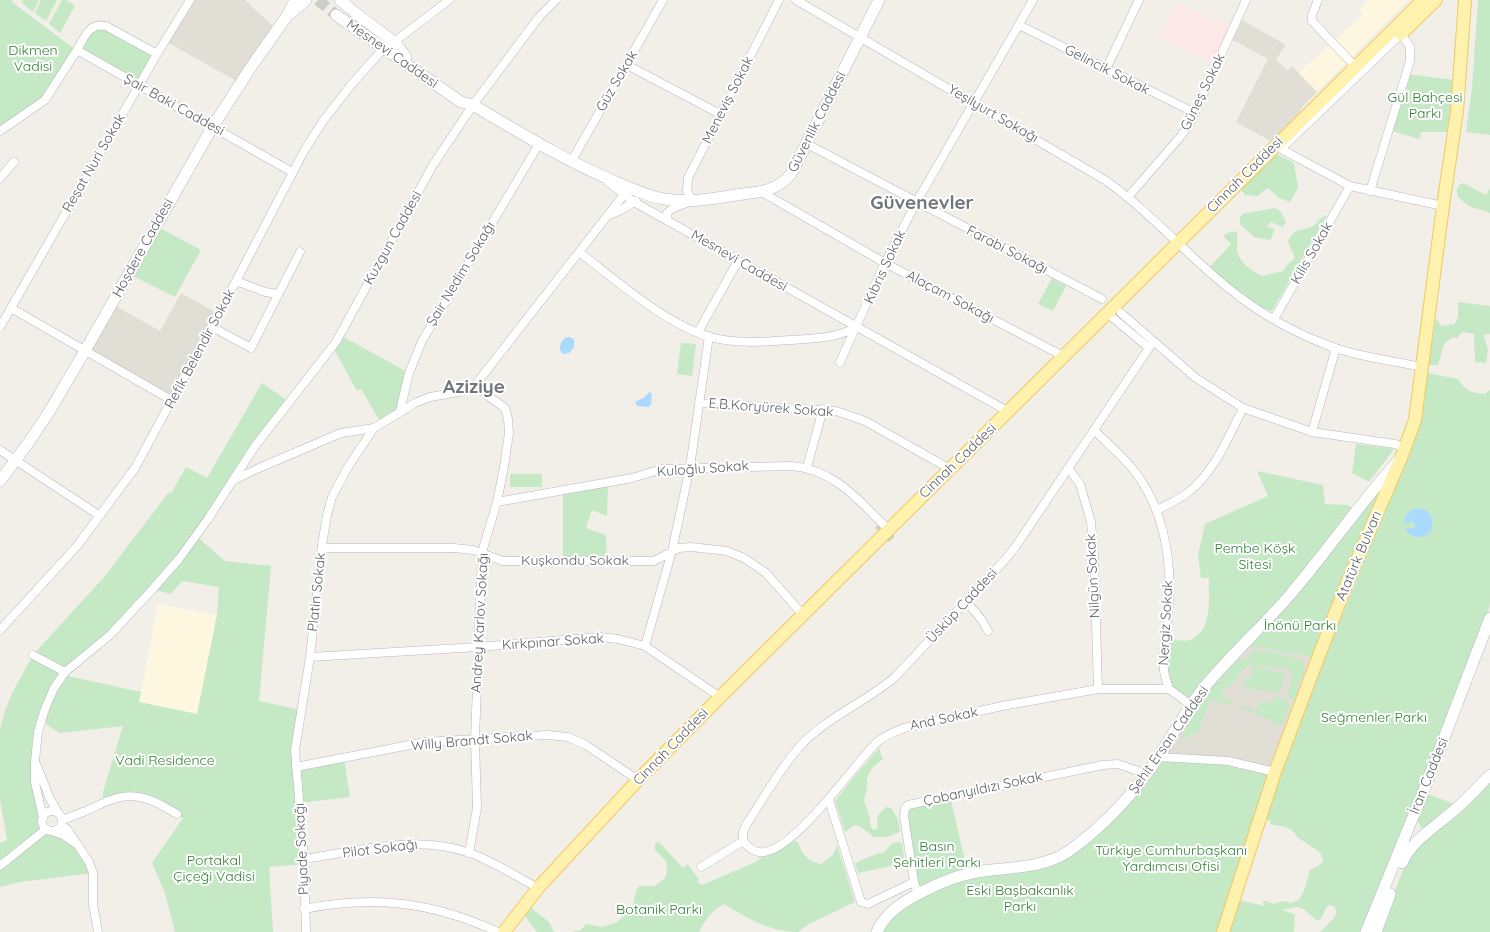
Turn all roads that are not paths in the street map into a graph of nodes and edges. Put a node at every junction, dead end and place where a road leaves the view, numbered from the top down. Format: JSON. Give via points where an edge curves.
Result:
{"nodes":[{"id":1,"x":190,"y":0,"type":"edge"},
{"id":2,"x":295,"y":0,"type":"edge"},
{"id":3,"x":306,"y":0,"type":"edge"},
{"id":4,"x":449,"y":0,"type":"edge"},
{"id":5,"x":556,"y":0,"type":"edge"},
{"id":6,"x":663,"y":0,"type":"edge"},
{"id":7,"x":779,"y":0,"type":"edge"},
{"id":8,"x":796,"y":0,"type":"edge"},
{"id":9,"x":879,"y":0,"type":"edge"},
{"id":10,"x":1033,"y":0,"type":"edge"},
{"id":11,"x":1140,"y":0,"type":"edge"},
{"id":12,"x":1246,"y":0,"type":"edge"},
{"id":13,"x":1318,"y":0,"type":"edge"},
{"id":14,"x":1436,"y":0,"type":"edge"},
{"id":15,"x":1415,"y":1,"type":"edge"},
{"id":16,"x":1459,"y":1,"type":"edge"},
{"id":17,"x":339,"y":8,"type":"edge"},
{"id":18,"x":287,"y":16,"type":"junction"},
{"id":19,"x":1019,"y":26,"type":"junction"},
{"id":20,"x":1401,"y":34,"type":"junction"},
{"id":21,"x":860,"y":36,"type":"junction"},
{"id":22,"x":394,"y":42,"type":"junction"},
{"id":23,"x":76,"y":50,"type":"junction"},
{"id":24,"x":381,"y":51,"type":"junction"},
{"id":25,"x":157,"y":54,"type":"junction"},
{"id":26,"x":406,"y":57,"type":"junction"},
{"id":27,"x":1352,"y":63,"type":"junction"},
{"id":28,"x":626,"y":65,"type":"junction"},
{"id":29,"x":1106,"y":69,"type":"junction"},
{"id":30,"x":139,"y":86,"type":"junction"},
{"id":31,"x":973,"y":103,"type":"junction"},
{"id":32,"x":473,"y":105,"type":"junction"},
{"id":33,"x":720,"y":114,"type":"junction"},
{"id":34,"x":1195,"y":114,"type":"junction"},
{"id":35,"x":1299,"y":121,"type":"junction"},
{"id":36,"x":213,"y":126,"type":"junction"},
{"id":37,"x":0,"y":131,"type":"edge"},
{"id":38,"x":539,"y":144,"type":"junction"},
{"id":39,"x":806,"y":144,"type":"junction"},
{"id":40,"x":14,"y":162,"type":"dead end"},
{"id":41,"x":571,"y":162,"type":"junction"},
{"id":42,"x":292,"y":172,"type":"junction"},
{"id":43,"x":603,"y":177,"type":"joint"},
{"id":44,"x":0,"y":178,"type":"edge"},
{"id":45,"x":1350,"y":186,"type":"junction"},
{"id":46,"x":626,"y":191,"type":"junction"},
{"id":47,"x":1370,"y":191,"type":"junction"},
{"id":48,"x":760,"y":192,"type":"junction"},
{"id":49,"x":645,"y":194,"type":"junction"},
{"id":50,"x":1128,"y":197,"type":"junction"},
{"id":51,"x":692,"y":201,"type":"junction"},
{"id":52,"x":634,"y":202,"type":"junction"},
{"id":53,"x":916,"y":203,"type":"junction"},
{"id":54,"x":1443,"y":203,"type":"junction"},
{"id":55,"x":607,"y":216,"type":"junction"},
{"id":56,"x":667,"y":220,"type":"junction"},
{"id":57,"x":1178,"y":243,"type":"junction"},
{"id":58,"x":300,"y":252,"type":"dead end"},
{"id":59,"x":579,"y":252,"type":"junction"},
{"id":60,"x":738,"y":261,"type":"junction"},
{"id":61,"x":885,"y":263,"type":"junction"},
{"id":62,"x":236,"y":281,"type":"junction"},
{"id":63,"x":278,"y":294,"type":"junction"},
{"id":64,"x":1102,"y":299,"type":"dead end"},
{"id":65,"x":12,"y":308,"type":"junction"},
{"id":66,"x":1107,"y":313,"type":"junction"},
{"id":67,"x":1121,"y":313,"type":"dead end"},
{"id":68,"x":1274,"y":319,"type":"junction"},
{"id":69,"x":0,"y":327,"type":"edge"},
{"id":70,"x":212,"y":327,"type":"junction"},
{"id":71,"x":857,"y":327,"type":"junction"},
{"id":72,"x":698,"y":332,"type":"junction"},
{"id":73,"x":709,"y":336,"type":"junction"},
{"id":74,"x":1151,"y":345,"type":"junction"},
{"id":75,"x":1336,"y":348,"type":"junction"},
{"id":76,"x":86,"y":350,"type":"junction"},
{"id":77,"x":1063,"y":356,"type":"junction"},
{"id":78,"x":840,"y":362,"type":"dead end"},
{"id":79,"x":1422,"y":367,"type":"junction"},
{"id":80,"x":476,"y":384,"type":"junction"},
{"id":81,"x":173,"y":400,"type":"junction"},
{"id":82,"x":699,"y":403,"type":"junction"},
{"id":83,"x":1243,"y":408,"type":"junction"},
{"id":84,"x":822,"y":409,"type":"junction"},
{"id":85,"x":400,"y":411,"type":"junction"},
{"id":86,"x":1009,"y":412,"type":"junction"},
{"id":87,"x":374,"y":428,"type":"junction"},
{"id":88,"x":1094,"y":430,"type":"junction"},
{"id":89,"x":1312,"y":432,"type":"junction"},
{"id":90,"x":0,"y":450,"type":"edge"},
{"id":91,"x":1403,"y":453,"type":"junction"},
{"id":92,"x":15,"y":460,"type":"junction"},
{"id":93,"x":690,"y":467,"type":"junction"},
{"id":94,"x":807,"y":467,"type":"junction"},
{"id":95,"x":1068,"y":468,"type":"junction"},
{"id":96,"x":950,"y":469,"type":"junction"},
{"id":97,"x":234,"y":480,"type":"junction"},
{"id":98,"x":0,"y":481,"type":"edge"},
{"id":99,"x":497,"y":502,"type":"junction"},
{"id":100,"x":1157,"y":510,"type":"junction"},
{"id":101,"x":100,"y":516,"type":"junction"},
{"id":102,"x":889,"y":530,"type":"junction"},
{"id":103,"x":322,"y":548,"type":"junction"},
{"id":104,"x":672,"y":551,"type":"junction"},
{"id":105,"x":482,"y":552,"type":"junction"},
{"id":106,"x":966,"y":601,"type":"junction"},
{"id":107,"x":803,"y":614,"type":"junction"},
{"id":108,"x":1490,"y":618,"type":"edge"},
{"id":109,"x":0,"y":630,"type":"edge"},
{"id":110,"x":988,"y":631,"type":"dead end"},
{"id":111,"x":644,"y":646,"type":"junction"},
{"id":112,"x":478,"y":647,"type":"junction"},
{"id":113,"x":32,"y":656,"type":"dead end"},
{"id":114,"x":310,"y":657,"type":"junction"},
{"id":115,"x":66,"y":672,"type":"junction"},
{"id":116,"x":1098,"y":689,"type":"junction"},
{"id":117,"x":1169,"y":689,"type":"junction"},
{"id":118,"x":720,"y":697,"type":"junction"},
{"id":119,"x":1191,"y":705,"type":"junction"},
{"id":120,"x":475,"y":739,"type":"junction"},
{"id":121,"x":1159,"y":757,"type":"junction"},
{"id":122,"x":35,"y":761,"type":"junction"},
{"id":123,"x":296,"y":767,"type":"junction"},
{"id":124,"x":1275,"y":772,"type":"junction"},
{"id":125,"x":1147,"y":774,"type":"junction"},
{"id":126,"x":1490,"y":775,"type":"edge"},
{"id":127,"x":638,"y":780,"type":"junction"},
{"id":128,"x":829,"y":800,"type":"junction"},
{"id":129,"x":177,"y":814,"type":"dead end"},
{"id":130,"x":43,"y":818,"type":"junction"},
{"id":131,"x":1413,"y":818,"type":"junction"},
{"id":132,"x":60,"y":820,"type":"junction"},
{"id":133,"x":49,"y":830,"type":"junction"},
{"id":134,"x":1428,"y":833,"type":"junction"},
{"id":135,"x":743,"y":841,"type":"junction"},
{"id":136,"x":79,"y":847,"type":"junction"},
{"id":137,"x":469,"y":853,"type":"junction"},
{"id":138,"x":304,"y":859,"type":"junction"},
{"id":139,"x":0,"y":866,"type":"edge"},
{"id":140,"x":701,"y":867,"type":"dead end"},
{"id":141,"x":914,"y":882,"type":"junction"},
{"id":142,"x":538,"y":888,"type":"junction"},
{"id":143,"x":918,"y":894,"type":"junction"},
{"id":144,"x":304,"y":909,"type":"junction"},
{"id":145,"x":98,"y":932,"type":"edge"},
{"id":146,"x":306,"y":932,"type":"edge"},
{"id":147,"x":498,"y":932,"type":"edge"},
{"id":148,"x":504,"y":932,"type":"edge"},
{"id":149,"x":877,"y":932,"type":"edge"},
{"id":150,"x":1223,"y":932,"type":"edge"},
{"id":151,"x":1373,"y":932,"type":"edge"}],
"edges":[{"from":1,"to":25,"type":"street","name":"Reşat Nuri Sokak"},
{"from":2,"to":18,"type":"main road"},
{"from":3,"to":18,"type":"main road"},
{"from":4,"to":22,"type":"street"},
{"from":5,"to":32,"type":"street","name":"Kuzgun Caddesi","via":[[539,17]]},
{"from":6,"to":28,"type":"street","name":"Güz Sokak"},
{"from":7,"to":33,"type":"street","name":"Meneviş Sokak"},
{"from":8,"to":21,"type":"street","name":"Yeşilyurt Sokağı"},
{"from":9,"to":21,"type":"main road","name":"Güvenlik Caddesi"},
{"from":10,"to":19,"type":"street","name":"Kıbrıs Sokak"},
{"from":11,"to":29,"type":"street"},
{"from":12,"to":34,"type":"street","name":"Güneş Sokak"},
{"from":13,"to":27,"type":"street","via":[[1312,21]]},
{"from":14,"to":20,"type":"main road"},
{"from":15,"to":27,"type":"main road"},
{"from":15,"to":35,"type":"main road","name":"Cinnah Caddesi"},
{"from":16,"to":54,"type":"main road","name":"Atatürk Bulvarı","via":[[1457,111]]},
{"from":17,"to":22,"type":"main road","via":[[358,15]]},
{"from":17,"to":24,"type":"main road","name":"Mesnevi Caddesi"},
{"from":17,"to":26,"type":"main road","name":"Mesnevi Caddesi"},
{"from":18,"to":36,"type":"main road","name":"Hoşdere Caddesi"},
{"from":19,"to":29,"type":"street","name":"Gelincik Sokak"},
{"from":19,"to":31,"type":"street","name":"Kıbrıs Sokak"},
{"from":20,"to":45,"type":"street","via":[[1281,149]]},
{"from":20,"to":47,"type":"street","via":[[1410,46],[1410,61]]},
{"from":21,"to":31,"type":"street","name":"Yeşilyurt Sokağı"},
{"from":21,"to":39,"type":"main road","name":"Güvenlik Caddesi"},
{"from":22,"to":26,"type":"main road"},
{"from":23,"to":25,"type":"street","via":[[91,28],[99,25]]},
{"from":23,"to":30,"type":"street","name":"Şair Baki Caddesi"},
{"from":23,"to":37,"type":"street","via":[[45,100]]},
{"from":24,"to":32,"type":"main road","name":"Mesnevi Caddesi","via":[[461,102]]},
{"from":24,"to":42,"type":"street","name":"Refik Belendir Sokak","via":[[323,121]]},
{"from":25,"to":30,"type":"street","name":"Reşat Nuri Sokak"},
{"from":26,"to":32,"type":"main road","name":"Mesnevi Caddesi"},
{"from":27,"to":35,"type":"main road","via":[[1304,110]]},
{"from":28,"to":33,"type":"street"},
{"from":28,"to":41,"type":"street","name":"Güz Sokak"},
{"from":29,"to":34,"type":"street","name":"Gelincik Sokak"},
{"from":30,"to":36,"type":"street","name":"Şair Baki Caddesi"},
{"from":30,"to":65,"type":"street","name":"Reşat Nuri Sokak"},
{"from":31,"to":50,"type":"street","name":"Yeşilyurt Sokağı","via":[[1088,168]]},
{"from":31,"to":53,"type":"street","name":"Kıbrıs Sokak"},
{"from":32,"to":38,"type":"main road","name":"Mesnevi Caddesi"},
{"from":32,"to":97,"type":"street","name":"Kuzgun Caddesi","via":[[433,165],[336,342],[255,446]]},
{"from":33,"to":51,"type":"street","name":"Meneviş Sokak","via":[[688,178],[687,190]]},
{"from":34,"to":50,"type":"street","name":"Güneş Sokak","via":[[1181,136]]},
{"from":35,"to":57,"type":"main road","name":"Cinnah Caddesi"},
{"from":36,"to":42,"type":"street","name":"Şair Baki Caddesi"},
{"from":36,"to":76,"type":"main road","name":"Hoşdere Caddesi"},
{"from":38,"to":41,"type":"main road","name":"Mesnevi Caddesi"},
{"from":38,"to":85,"type":"street","name":"Şair Nedim Sokağı","via":[[422,341],[409,373]]},
{"from":39,"to":48,"type":"main road","name":"Güvenlik Caddesi","via":[[784,183]]},
{"from":39,"to":53,"type":"street","name":"Farabi Sokağı"},
{"from":40,"to":44,"type":"street"},
{"from":41,"to":43,"type":"main road","name":"Mesnevi Caddesi"},
{"from":42,"to":62,"type":"street","name":"Refik Belendir Sokak"},
{"from":43,"to":46,"type":"main road","name":"Güvenlik Caddesi"},
{"from":45,"to":47,"type":"street"},
{"from":45,"to":68,"type":"street","name":"Kilis Sokak"},
{"from":46,"to":49,"type":"main road","name":"Güvenlik Caddesi"},
{"from":46,"to":52,"type":"street","name":"Mesnevi Caddesi"},
{"from":46,"to":55,"type":"street"},
{"from":47,"to":54,"type":"street"},
{"from":48,"to":51,"type":"main road","name":"Güvenlik Caddesi"},
{"from":48,"to":61,"type":"street","name":"Alaçam Sokağı"},
{"from":49,"to":51,"type":"main road","name":"Güvenlik Caddesi"},
{"from":49,"to":52,"type":"street"},
{"from":50,"to":57,"type":"street","name":"Yeşilyurt Sokağı"},
{"from":51,"to":56,"type":"street","via":[[670,209]]},
{"from":52,"to":55,"type":"street"},
{"from":52,"to":56,"type":"street","name":"Mesnevi Caddesi"},
{"from":53,"to":61,"type":"street","name":"Kıbrıs Sokak"},
{"from":53,"to":64,"type":"street","name":"Farabi Sokağı"},
{"from":54,"to":79,"type":"main road","name":"Atatürk Bulvarı"},
{"from":55,"to":59,"type":"street"},
{"from":56,"to":60,"type":"street","name":"Mesnevi Caddesi"},
{"from":57,"to":66,"type":"main road","name":"Cinnah Caddesi"},
{"from":57,"to":68,"type":"street","name":"Yeşilyurt Sokağı","via":[[1227,287]]},
{"from":58,"to":63,"type":"street"},
{"from":59,"to":72,"type":"street","via":[[655,308]]},
{"from":59,"to":80,"type":"street"},
{"from":60,"to":71,"type":"street","name":"Mesnevi Caddesi"},
{"from":60,"to":72,"type":"street"},
{"from":61,"to":71,"type":"street","name":"Kıbrıs Sokak"},
{"from":61,"to":77,"type":"street","name":"Alaçam Sokağı"},
{"from":62,"to":63,"type":"street"},
{"from":62,"to":70,"type":"street","name":"Refik Belendir Sokak"},
{"from":63,"to":70,"type":"street","via":[[251,348]]},
{"from":65,"to":69,"type":"street","name":"Reşat Nuri Sokak"},
{"from":65,"to":76,"type":"street"},
{"from":66,"to":74,"type":"street"},
{"from":66,"to":77,"type":"main road","name":"Cinnah Caddesi"},
{"from":67,"to":74,"type":"street"},
{"from":68,"to":75,"type":"street","name":"Yeşilyurt Sokağı"},
{"from":70,"to":81,"type":"street","name":"Refik Belendir Sokak"},
{"from":71,"to":73,"type":"street","via":[[837,336],[778,341],[737,341]]},
{"from":71,"to":78,"type":"street","name":"Kıbrıs Sokak"},
{"from":71,"to":86,"type":"street","name":"Mesnevi Caddesi"},
{"from":72,"to":73,"type":"street"},
{"from":73,"to":82,"type":"street"},
{"from":74,"to":83,"type":"street"},
{"from":74,"to":88,"type":"street","name":"Üsküp Caddesi"},
{"from":75,"to":79,"type":"street","name":"Yeşilyurt Sokağı"},
{"from":75,"to":89,"type":"street"},
{"from":76,"to":81,"type":"street"},
{"from":76,"to":92,"type":"main road","name":"Hoşdere Caddesi","via":[[40,426]]},
{"from":77,"to":86,"type":"main road","name":"Cinnah Caddesi"},
{"from":79,"to":91,"type":"main road","name":"Atatürk Bulvarı","via":[[1415,420]]},
{"from":80,"to":85,"type":"street","via":[[458,392],[415,402]]},
{"from":80,"to":99,"type":"street","name":"Andrey Karlov Sokağı","via":[[505,408],[508,419],[507,447]]},
{"from":81,"to":101,"type":"street","name":"Refik Belendir Sokak","via":[[135,468]]},
{"from":82,"to":84,"type":"street","name":"E.B.Koryürek Sokak"},
{"from":82,"to":93,"type":"street"},
{"from":83,"to":89,"type":"street"},
{"from":83,"to":100,"type":"street","via":[[1220,452],[1198,483],[1182,497]]},
{"from":84,"to":94,"type":"street"},
{"from":84,"to":96,"type":"street","name":"E.B.Koryürek Sokak","via":[[865,421]]},
{"from":85,"to":87,"type":"street"},
{"from":86,"to":96,"type":"main road","name":"Cinnah Caddesi"},
{"from":87,"to":97,"type":"street","via":[[341,433]]},
{"from":87,"to":103,"type":"street","name":"Platin Sokak","via":[[332,497]]},
{"from":88,"to":95,"type":"street","name":"Üsküp Caddesi"},
{"from":88,"to":100,"type":"street","name":"Nergiz Sokak","via":[[1132,468]]},
{"from":89,"to":91,"type":"street","via":[[1395,444]]},
{"from":90,"to":92,"type":"street"},
{"from":91,"to":119,"type":"main road","name":"Şehit Ersan Caddesi","via":[[1287,598],[1217,672]]},
{"from":91,"to":124,"type":"main road","name":"Atatürk Bulvarı","via":[[1347,583]]},
{"from":92,"to":98,"type":"main road","name":"Hoşdere Caddesi"},
{"from":92,"to":101,"type":"street"},
{"from":93,"to":94,"type":"street","name":"Kuloğlu Sokak"},
{"from":93,"to":99,"type":"street","name":"Kuloğlu Sokak","via":[[662,469],[632,478]]},
{"from":93,"to":104,"type":"street"},
{"from":94,"to":102,"type":"street","name":"Kuloğlu Sokak","via":[[844,486]]},
{"from":95,"to":106,"type":"street","name":"Üsküp Caddesi","via":[[1016,546]]},
{"from":95,"to":116,"type":"street","name":"Nilgün Sokak","via":[[1080,484],[1090,522]]},
{"from":96,"to":102,"type":"main road","name":"Cinnah Caddesi"},
{"from":97,"to":115,"type":"street","name":"Kuzgun Caddesi","via":[[179,559],[110,635]]},
{"from":99,"to":105,"type":"street","name":"Andrey Karlov Sokağı"},
{"from":100,"to":117,"type":"street","name":"Nergiz Sokak","via":[[1170,583],[1164,672]]},
{"from":101,"to":109,"type":"street","name":"Refik Belendir Sokak"},
{"from":102,"to":107,"type":"main road","name":"Cinnah Caddesi"},
{"from":103,"to":105,"type":"street","name":"Kuşkondu Sokak","via":[[454,548]]},
{"from":103,"to":114,"type":"street","name":"Platin Sokak"},
{"from":104,"to":105,"type":"street","name":"Kuşkondu Sokak","via":[[654,561],[607,562],[503,561]]},
{"from":104,"to":107,"type":"street","name":"Kuşkondu Sokak","via":[[691,547],[711,548],[744,558],[766,573]]},
{"from":104,"to":111,"type":"street"},
{"from":105,"to":112,"type":"street","name":"Andrey Karlov Sokağı"},
{"from":106,"to":110,"type":"street"},
{"from":106,"to":135,"type":"street","name":"Üsküp Caddesi","via":[[896,677],[800,746],[746,825]]},
{"from":107,"to":118,"type":"main road","name":"Cinnah Caddesi"},
{"from":108,"to":131,"type":"main road","name":"İran Caddesi"},
{"from":111,"to":112,"type":"street","name":"Kırkpınar Sokak","via":[[600,637]]},
{"from":111,"to":118,"type":"street","name":"Kırkpınar Sokak"},
{"from":112,"to":114,"type":"street","name":"Kırkpınar Sokak"},
{"from":112,"to":120,"type":"street","name":"Andrey Karlov Sokağı"},
{"from":113,"to":115,"type":"street"},
{"from":114,"to":123,"type":"street","name":"Platin Sokak","via":[[295,750]]},
{"from":115,"to":122,"type":"street","name":"Kuzgun Caddesi","via":[[54,688],[45,710],[38,732]]},
{"from":116,"to":117,"type":"street","name":"And Sokak"},
{"from":116,"to":128,"type":"street","name":"And Sokak","via":[[1002,706],[889,734],[876,744]]},
{"from":117,"to":119,"type":"street"},
{"from":118,"to":127,"type":"main road","name":"Cinnah Caddesi"},
{"from":119,"to":121,"type":"main road","name":"Şehit Ersan Caddesi"},
{"from":120,"to":123,"type":"street","name":"Willy Brandt Sokak","via":[[425,742]]},
{"from":120,"to":127,"type":"street","name":"Willy Brandt Sokak","via":[[547,735],[568,738],[586,745]]},
{"from":120,"to":137,"type":"street","name":"Andrey Karlov Sokağı","via":[[477,808]]},
{"from":121,"to":124,"type":"street","via":[[1228,761]]},
{"from":121,"to":125,"type":"main road","name":"Şehit Ersan Caddesi"},
{"from":122,"to":130,"type":"street","name":"Kuzgun Caddesi","via":[[35,782]]},
{"from":122,"to":132,"type":"street"},
{"from":123,"to":138,"type":"street","name":"Piyade Sokağı"},
{"from":124,"to":150,"type":"main road","name":"Atatürk Bulvarı"},
{"from":125,"to":141,"type":"street","name":"Çobanyıldızı Sokak","via":[[1118,764],[1103,764],[908,805],[904,816]]},
{"from":125,"to":143,"type":"main road","name":"Şehit Ersan Caddesi","via":[[1105,822],[1066,853],[1034,865],[957,877]]},
{"from":126,"to":134,"type":"main road","name":"İran Caddesi"},
{"from":127,"to":142,"type":"main road","name":"Cinnah Caddesi"},
{"from":128,"to":135,"type":"street","name":"And Sokak","via":[[789,838],[771,850],[760,853]]},
{"from":128,"to":141,"type":"street","via":[[861,902],[868,904]]},
{"from":129,"to":132,"type":"street","via":[[150,800],[120,796]]},
{"from":130,"to":132,"type":"street","via":[[50,812]]},
{"from":130,"to":133,"type":"street","via":[[42,824]]},
{"from":131,"to":134,"type":"main road","via":[[1415,826]]},
{"from":131,"to":151,"type":"main road","name":"İran Caddesi"},
{"from":132,"to":133,"type":"street","via":[[57,829]]},
{"from":132,"to":136,"type":"street"},
{"from":133,"to":136,"type":"street","via":[[63,835]]},
{"from":133,"to":139,"type":"street"},
{"from":134,"to":151,"type":"main road","name":"İran Caddesi","via":[[1407,851]]},
{"from":135,"to":140,"type":"street"},
{"from":136,"to":145,"type":"street","via":[[93,873],[93,904]]},
{"from":137,"to":138,"type":"street","name":"Pilot Sokağı","via":[[430,844],[403,844]]},
{"from":137,"to":142,"type":"street","name":"Pilot Sokağı"},
{"from":138,"to":144,"type":"street","name":"Piyade Sokağı"},
{"from":141,"to":143,"type":"street","name":"Çobanyıldızı Sokak"},
{"from":142,"to":148,"type":"main road","name":"Cinnah Caddesi"},
{"from":143,"to":149,"type":"main road","name":"Şehit Ersan Caddesi","via":[[892,912]]},
{"from":144,"to":146,"type":"street","name":"Piyade Sokağı"},
{"from":144,"to":147,"type":"street","via":[[356,901],[394,902],[435,909]]}]}
